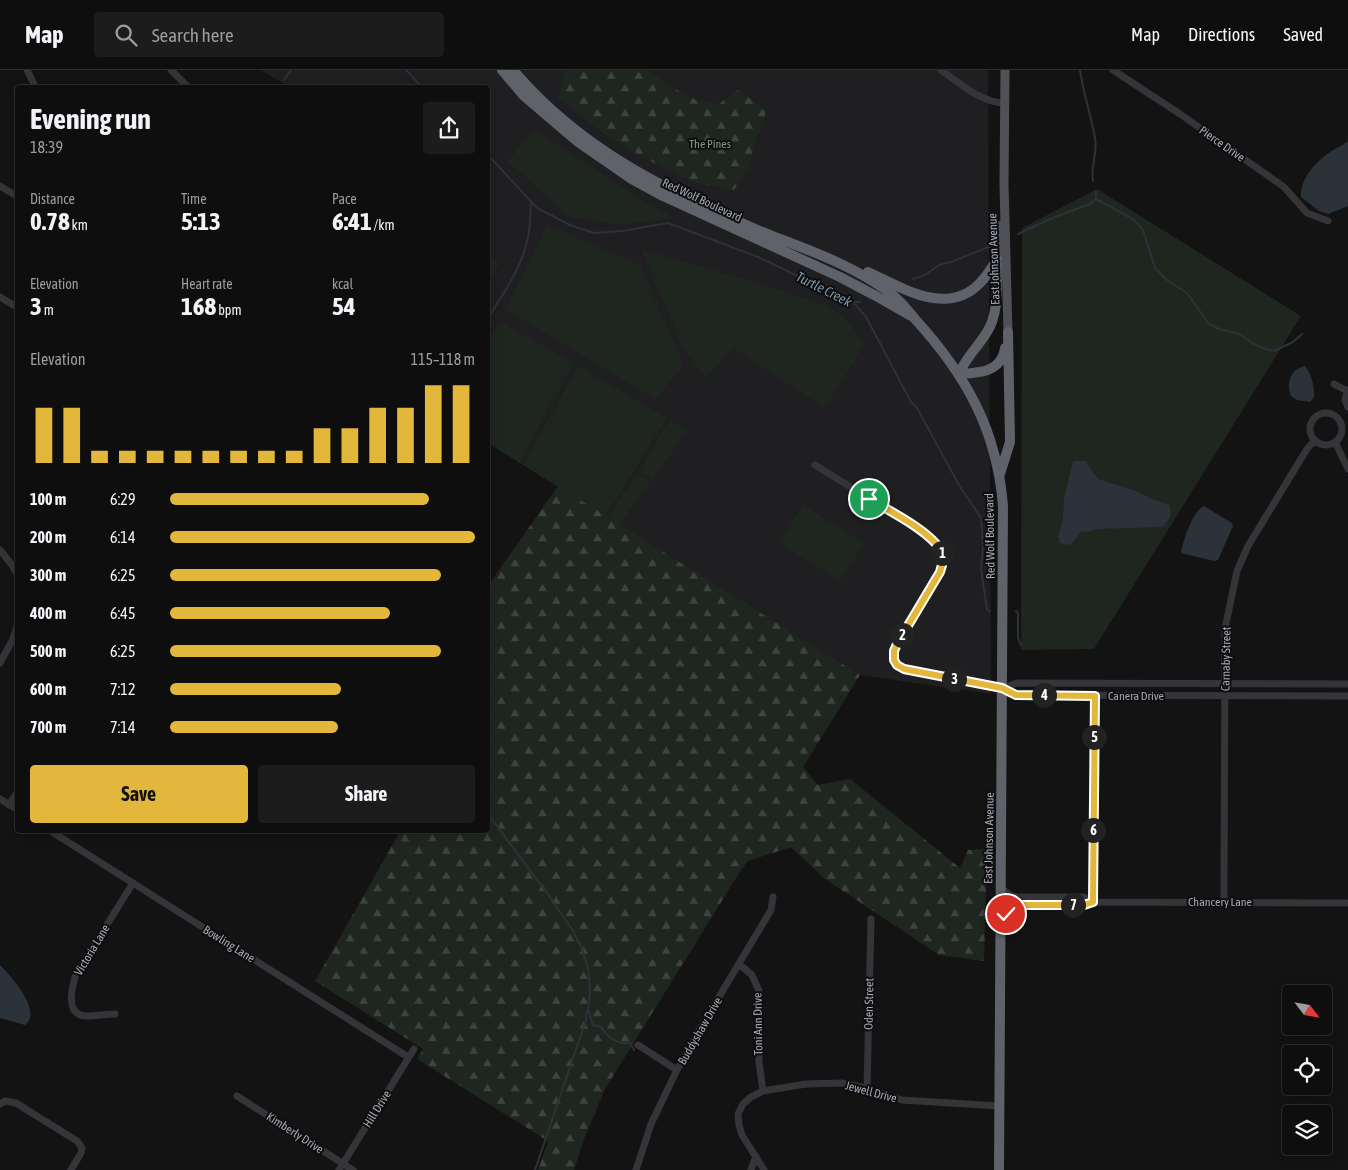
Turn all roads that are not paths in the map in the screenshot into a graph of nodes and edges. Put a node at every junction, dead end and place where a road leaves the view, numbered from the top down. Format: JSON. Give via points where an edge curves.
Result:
{"nodes":[{"id":1,"x":27,"y":70,"type":"edge"},
{"id":2,"x":171,"y":70,"type":"edge"},
{"id":3,"x":502,"y":70,"type":"edge"},
{"id":4,"x":513,"y":70,"type":"edge"},
{"id":5,"x":941,"y":70,"type":"edge"},
{"id":6,"x":1005,"y":70,"type":"edge"},
{"id":7,"x":1113,"y":70,"type":"edge"},
{"id":8,"x":34,"y":85,"type":"edge"},
{"id":9,"x":186,"y":85,"type":"edge"},
{"id":10,"x":1005,"y":102,"type":"junction"},
{"id":11,"x":1004,"y":185,"type":"junction"},
{"id":12,"x":0,"y":186,"type":"edge"},
{"id":13,"x":15,"y":195,"type":"edge"},
{"id":14,"x":1328,"y":221,"type":"dead end"},
{"id":15,"x":997,"y":259,"type":"junction"},
{"id":16,"x":837,"y":263,"type":"junction"},
{"id":17,"x":0,"y":297,"type":"edge"},
{"id":18,"x":15,"y":306,"type":"edge"},
{"id":19,"x":915,"y":319,"type":"junction"},
{"id":20,"x":1008,"y":332,"type":"junction"},
{"id":21,"x":960,"y":374,"type":"junction"},
{"id":22,"x":1334,"y":384,"type":"dead end"},
{"id":23,"x":1347,"y":391,"type":"edge"},
{"id":24,"x":1348,"y":408,"type":"edge"},
{"id":25,"x":1338,"y":419,"type":"junction"},
{"id":26,"x":1315,"y":440,"type":"junction"},
{"id":27,"x":1335,"y":442,"type":"junction"},
{"id":28,"x":815,"y":465,"type":"dead end"},
{"id":29,"x":1348,"y":469,"type":"edge"},
{"id":30,"x":1000,"y":475,"type":"junction"},
{"id":31,"x":0,"y":550,"type":"edge"},
{"id":32,"x":15,"y":565,"type":"edge"},
{"id":33,"x":1003,"y":596,"type":"joint"},
{"id":34,"x":15,"y":632,"type":"edge"},
{"id":35,"x":0,"y":663,"type":"edge"},
{"id":36,"x":1348,"y":684,"type":"edge"},
{"id":37,"x":1225,"y":685,"type":"junction"},
{"id":38,"x":1002,"y":688,"type":"junction"},
{"id":39,"x":1095,"y":696,"type":"junction"},
{"id":40,"x":1225,"y":696,"type":"junction"},
{"id":41,"x":1348,"y":696,"type":"edge"},
{"id":42,"x":15,"y":795,"type":"edge"},
{"id":43,"x":0,"y":798,"type":"edge"},
{"id":44,"x":9,"y":804,"type":"junction"},
{"id":45,"x":15,"y":808,"type":"edge"},
{"id":46,"x":54,"y":833,"type":"edge"},
{"id":47,"x":133,"y":883,"type":"junction"},
{"id":48,"x":1001,"y":888,"type":"junction"},
{"id":49,"x":773,"y":897,"type":"dead end"},
{"id":50,"x":1093,"y":902,"type":"junction"},
{"id":51,"x":1224,"y":902,"type":"junction"},
{"id":52,"x":1348,"y":903,"type":"edge"},
{"id":53,"x":871,"y":919,"type":"dead end"},
{"id":54,"x":1001,"y":920,"type":"junction"},
{"id":55,"x":739,"y":964,"type":"junction"},
{"id":56,"x":115,"y":1014,"type":"dead end"},
{"id":57,"x":638,"y":1045,"type":"dead end"},
{"id":58,"x":414,"y":1049,"type":"dead end"},
{"id":59,"x":408,"y":1058,"type":"junction"},
{"id":60,"x":677,"y":1070,"type":"junction"},
{"id":61,"x":868,"y":1089,"type":"junction"},
{"id":62,"x":763,"y":1091,"type":"junction"},
{"id":63,"x":237,"y":1096,"type":"dead end"},
{"id":64,"x":0,"y":1104,"type":"edge"},
{"id":65,"x":1000,"y":1106,"type":"junction"},
{"id":66,"x":756,"y":1156,"type":"junction"},
{"id":67,"x":341,"y":1167,"type":"edge"},
{"id":68,"x":71,"y":1170,"type":"edge"},
{"id":69,"x":353,"y":1170,"type":"edge"},
{"id":70,"x":636,"y":1170,"type":"edge"},
{"id":71,"x":751,"y":1170,"type":"edge"},
{"id":72,"x":764,"y":1170,"type":"edge"},
{"id":73,"x":999,"y":1170,"type":"edge"}],
"edges":[{"from":1,"to":8,"type":"street"},
{"from":2,"to":9,"type":"street"},
{"from":3,"to":19,"type":"highway","name":"Red Wolf Boulevard","via":[[524,96],[578,142],[630,178],[840,277]]},
{"from":4,"to":16,"type":"highway","name":"Red Wolf Boulevard","via":[[568,124],[634,171]]},
{"from":5,"to":10,"type":"street","via":[[985,100]]},
{"from":6,"to":10,"type":"main road","name":"East Johnson Avenue"},
{"from":7,"to":14,"type":"street","name":"Pierce Drive","via":[[1284,187],[1307,213]]},
{"from":10,"to":11,"type":"main road","name":"East Johnson Avenue"},
{"from":11,"to":15,"type":"main road","name":"East Johnson Avenue"},
{"from":11,"to":20,"type":"main road","name":"East Johnson Avenue"},
{"from":12,"to":13,"type":"street"},
{"from":15,"to":16,"type":"highway","via":[[970,291],[950,299],[924,297],[857,267]]},
{"from":15,"to":21,"type":"highway","via":[[996,304],[988,330],[965,361]]},
{"from":16,"to":19,"type":"highway","name":"Red Wolf Boulevard","via":[[886,289]]},
{"from":17,"to":18,"type":"street"},
{"from":19,"to":21,"type":"highway","name":"Red Wolf Boulevard"},
{"from":20,"to":21,"type":"highway","via":[[1005,353],[998,365]]},
{"from":20,"to":30,"type":"highway","via":[[1010,442]]},
{"from":21,"to":30,"type":"highway","name":"Red Wolf Boulevard","via":[[984,422]]},
{"from":22,"to":23,"type":"street"},
{"from":23,"to":24,"type":"street","via":[[1345,400]]},
{"from":24,"to":25,"type":"street"},
{"from":25,"to":26,"type":"street","via":[[1325,413],[1316,417],[1311,431]]},
{"from":25,"to":27,"type":"street","via":[[1342,432]]},
{"from":26,"to":27,"type":"street","via":[[1325,444]]},
{"from":26,"to":37,"type":"street","name":"Carnaby Street","via":[[1268,511],[1236,571],[1225,628]]},
{"from":27,"to":29,"type":"street"},
{"from":28,"to":38,"type":"street","via":[[923,532],[942,554],[940,572],[894,651],[897,665]]},
{"from":30,"to":33,"type":"highway","name":"Red Wolf Boulevard"},
{"from":31,"to":32,"type":"street"},
{"from":33,"to":38,"type":"highway","name":"East Johnson Avenue"},
{"from":34,"to":35,"type":"street"},
{"from":36,"to":37,"type":"street","name":"Canera Drive"},
{"from":37,"to":38,"type":"street","name":"Canera Drive","via":[[1017,682]]},
{"from":37,"to":40,"type":"street","name":"Carnaby Street"},
{"from":38,"to":39,"type":"street","name":"Canera Drive","via":[[1016,695]]},
{"from":38,"to":48,"type":"highway","name":"East Johnson Avenue"},
{"from":39,"to":40,"type":"street","name":"Canera Drive"},
{"from":39,"to":50,"type":"street"},
{"from":40,"to":41,"type":"street","name":"Canera Drive"},
{"from":40,"to":51,"type":"street","name":"Carnaby Street"},
{"from":42,"to":44,"type":"street"},
{"from":43,"to":44,"type":"street"},
{"from":44,"to":45,"type":"street"},
{"from":46,"to":47,"type":"street","name":"Bowling Lane"},
{"from":47,"to":56,"type":"street","name":"Victoria Lane","via":[[76,974],[70,998],[80,1015]]},
{"from":47,"to":59,"type":"street","name":"Bowling Lane"},
{"from":48,"to":50,"type":"street","name":"Chancery Lane","via":[[1016,897],[1084,897]]},
{"from":48,"to":54,"type":"highway","name":"East Johnson Avenue"},
{"from":49,"to":55,"type":"street","name":"Buddyshaw Drive","via":[[771,910]]},
{"from":50,"to":51,"type":"street","name":"Chancery Lane"},
{"from":50,"to":54,"type":"street","name":"Chancery Lane","via":[[1084,905],[1019,905]]},
{"from":51,"to":52,"type":"street","name":"Chancery Lane"},
{"from":53,"to":61,"type":"street","name":"Oden Street"},
{"from":54,"to":65,"type":"highway","name":"East Johnson Avenue"},
{"from":55,"to":60,"type":"street","name":"Buddyshaw Drive"},
{"from":55,"to":62,"type":"street","name":"Toni Ann Drive","via":[[752,975],[759,990],[759,1062]]},
{"from":57,"to":60,"type":"street"},
{"from":58,"to":59,"type":"street","name":"Hill Drive"},
{"from":59,"to":67,"type":"street","name":"Hill Drive"},
{"from":60,"to":70,"type":"street","name":"Buddyshaw Drive","via":[[651,1124]]},
{"from":61,"to":62,"type":"street","name":"Jewell Drive","via":[[832,1083]]},
{"from":61,"to":65,"type":"street","name":"Jewell Drive","via":[[909,1101]]},
{"from":62,"to":66,"type":"street","name":"Jewell Drive","via":[[746,1101],[738,1114],[742,1135]]},
{"from":63,"to":67,"type":"street","name":"Kimberly Drive"},
{"from":64,"to":68,"type":"street","via":[[10,1101],[77,1141],[82,1148],[81,1153]]},
{"from":65,"to":73,"type":"highway","name":"East Johnson Avenue"},
{"from":66,"to":71,"type":"street"},
{"from":66,"to":72,"type":"street"},
{"from":67,"to":69,"type":"street","name":"Kimberly Drive"}]}
